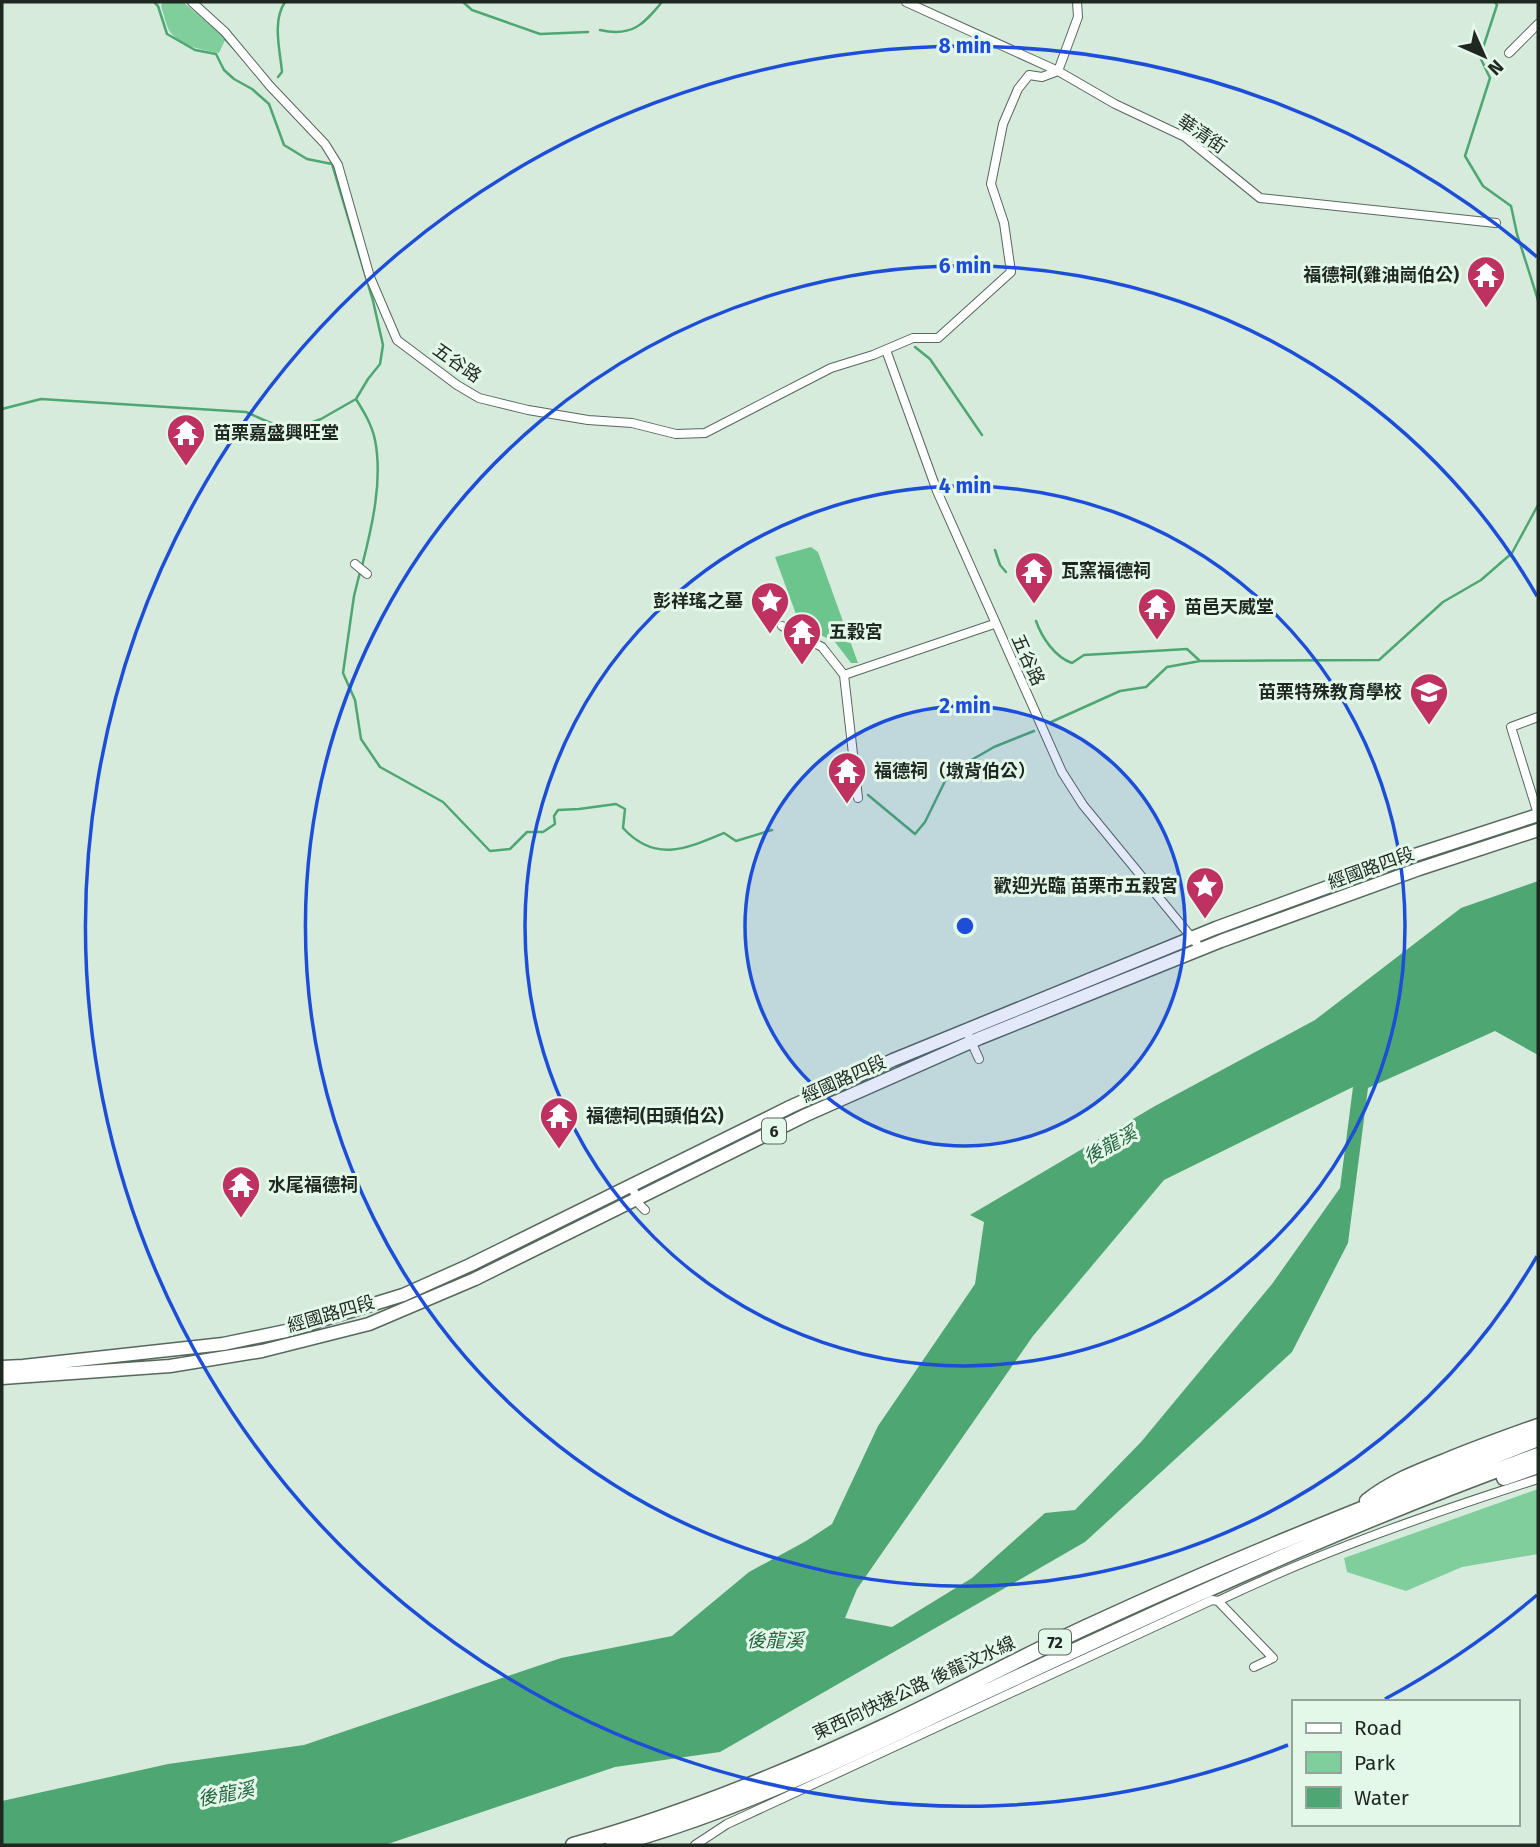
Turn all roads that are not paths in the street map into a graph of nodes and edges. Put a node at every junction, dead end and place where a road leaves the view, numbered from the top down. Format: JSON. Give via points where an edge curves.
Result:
{"nodes":[{"id":1,"x":192,"y":2,"type":"edge"},
{"id":2,"x":906,"y":2,"type":"edge"},
{"id":3,"x":1077,"y":2,"type":"edge"},
{"id":4,"x":1537,"y":28,"type":"edge"},
{"id":5,"x":1509,"y":53,"type":"dead end"},
{"id":6,"x":1058,"y":71,"type":"junction"},
{"id":7,"x":1496,"y":223,"type":"dead end"},
{"id":8,"x":886,"y":350,"type":"junction"},
{"id":9,"x":355,"y":564,"type":"dead end"},
{"id":10,"x":367,"y":573,"type":"dead end"},
{"id":11,"x":994,"y":624,"type":"junction"},
{"id":12,"x":782,"y":625,"type":"dead end"},
{"id":13,"x":844,"y":675,"type":"junction"},
{"id":14,"x":1538,"y":717,"type":"edge"},
{"id":15,"x":858,"y":797,"type":"dead end"},
{"id":16,"x":1538,"y":815,"type":"edge"},
{"id":17,"x":1538,"y":830,"type":"edge"},
{"id":18,"x":1193,"y":937,"type":"junction"},
{"id":19,"x":1200,"y":948,"type":"junction"},
{"id":20,"x":969,"y":1036,"type":"junction"},
{"id":21,"x":979,"y":1059,"type":"dead end"},
{"id":22,"x":631,"y":1185,"type":"junction"},
{"id":23,"x":637,"y":1198,"type":"junction"},
{"id":24,"x":645,"y":1210,"type":"dead end"},
{"id":25,"x":2,"y":1367,"type":"edge"},
{"id":26,"x":2,"y":1378,"type":"edge"},
{"id":27,"x":1538,"y":1426,"type":"edge"},
{"id":28,"x":1538,"y":1439,"type":"edge"},
{"id":29,"x":1538,"y":1455,"type":"edge"},
{"id":30,"x":1538,"y":1466,"type":"edge"},
{"id":31,"x":1538,"y":1479,"type":"edge"},
{"id":32,"x":1357,"y":1509,"type":"junction"},
{"id":33,"x":1389,"y":1511,"type":"junction"},
{"id":34,"x":1218,"y":1601,"type":"junction"},
{"id":35,"x":1254,"y":1667,"type":"dead end"},
{"id":36,"x":573,"y":1845,"type":"edge"},
{"id":37,"x":613,"y":1845,"type":"edge"},
{"id":38,"x":695,"y":1845,"type":"edge"}],
"edges":[{"from":1,"to":8,"type":"street","name":"五谷路","via":[[225,32],[325,144],[338,165],[370,277],[397,340],[479,398],[528,411],[632,423],[676,434],[705,433],[831,368]]},
{"from":2,"to":6,"type":"street","name":"華清街"},
{"from":3,"to":6,"type":"street","via":[[1078,17]]},
{"from":4,"to":5,"type":"street"},
{"from":6,"to":7,"type":"street","name":"華清街","via":[[1185,137],[1260,198]]},
{"from":6,"to":8,"type":"street","name":"五谷路","via":[[1042,77],[1029,75],[1018,89],[998,141],[991,184],[1004,223],[1011,272],[938,338],[913,338]]},
{"from":8,"to":11,"type":"street","name":"五谷路","via":[[937,491]]},
{"from":9,"to":10,"type":"street"},
{"from":11,"to":13,"type":"street"},
{"from":11,"to":18,"type":"street","name":"五谷路","via":[[1062,772],[1083,805]]},
{"from":12,"to":13,"type":"street","via":[[822,648]]},
{"from":13,"to":15,"type":"street"},
{"from":14,"to":16,"type":"street","via":[[1511,727]]},
{"from":16,"to":18,"type":"main road","name":"經國路四段","number":"6"},
{"from":17,"to":19,"type":"main road","name":"經國路四段","number":"6"},
{"from":18,"to":19,"type":"street","name":"五谷路"},
{"from":18,"to":20,"type":"main road","name":"經國路四段","number":"6"},
{"from":19,"to":20,"type":"main road","name":"經國路四段","number":"6"},
{"from":20,"to":21,"type":"street"},
{"from":20,"to":22,"type":"main road","name":"經國路四段","number":"6","via":[[790,1107]]},
{"from":20,"to":23,"type":"main road","name":"經國路四段","number":"6"},
{"from":22,"to":23,"type":"street"},
{"from":22,"to":25,"type":"main road","name":"經國路四段","number":"6","via":[[403,1295],[286,1331],[223,1344]]},
{"from":23,"to":24,"type":"street"},
{"from":23,"to":26,"type":"main road","name":"經國路四段","number":"6","via":[[475,1279],[369,1324],[262,1351],[170,1366]]},
{"from":27,"to":32,"type":"highway","via":[[1402,1478]]},
{"from":28,"to":32,"type":"highway","name":"東西向快速公路 後龍汶水線","number":"72"},
{"from":29,"to":33,"type":"highway","name":"東西向快速公路 後龍汶水線","number":"72"},
{"from":30,"to":33,"type":"highway","via":[[1419,1508]]},
{"from":31,"to":34,"type":"street","via":[[1413,1519],[1285,1569]]},
{"from":32,"to":36,"type":"highway","name":"東西向快速公路 後龍汶水線","number":"72","via":[[1092,1624],[768,1777],[671,1815]]},
{"from":33,"to":37,"type":"highway","name":"東西向快速公路 後龍汶水線","number":"72","via":[[1191,1596],[773,1788],[677,1826]]},
{"from":34,"to":35,"type":"street","via":[[1273,1658]]},
{"from":34,"to":38,"type":"street","via":[[727,1824]]}]}
